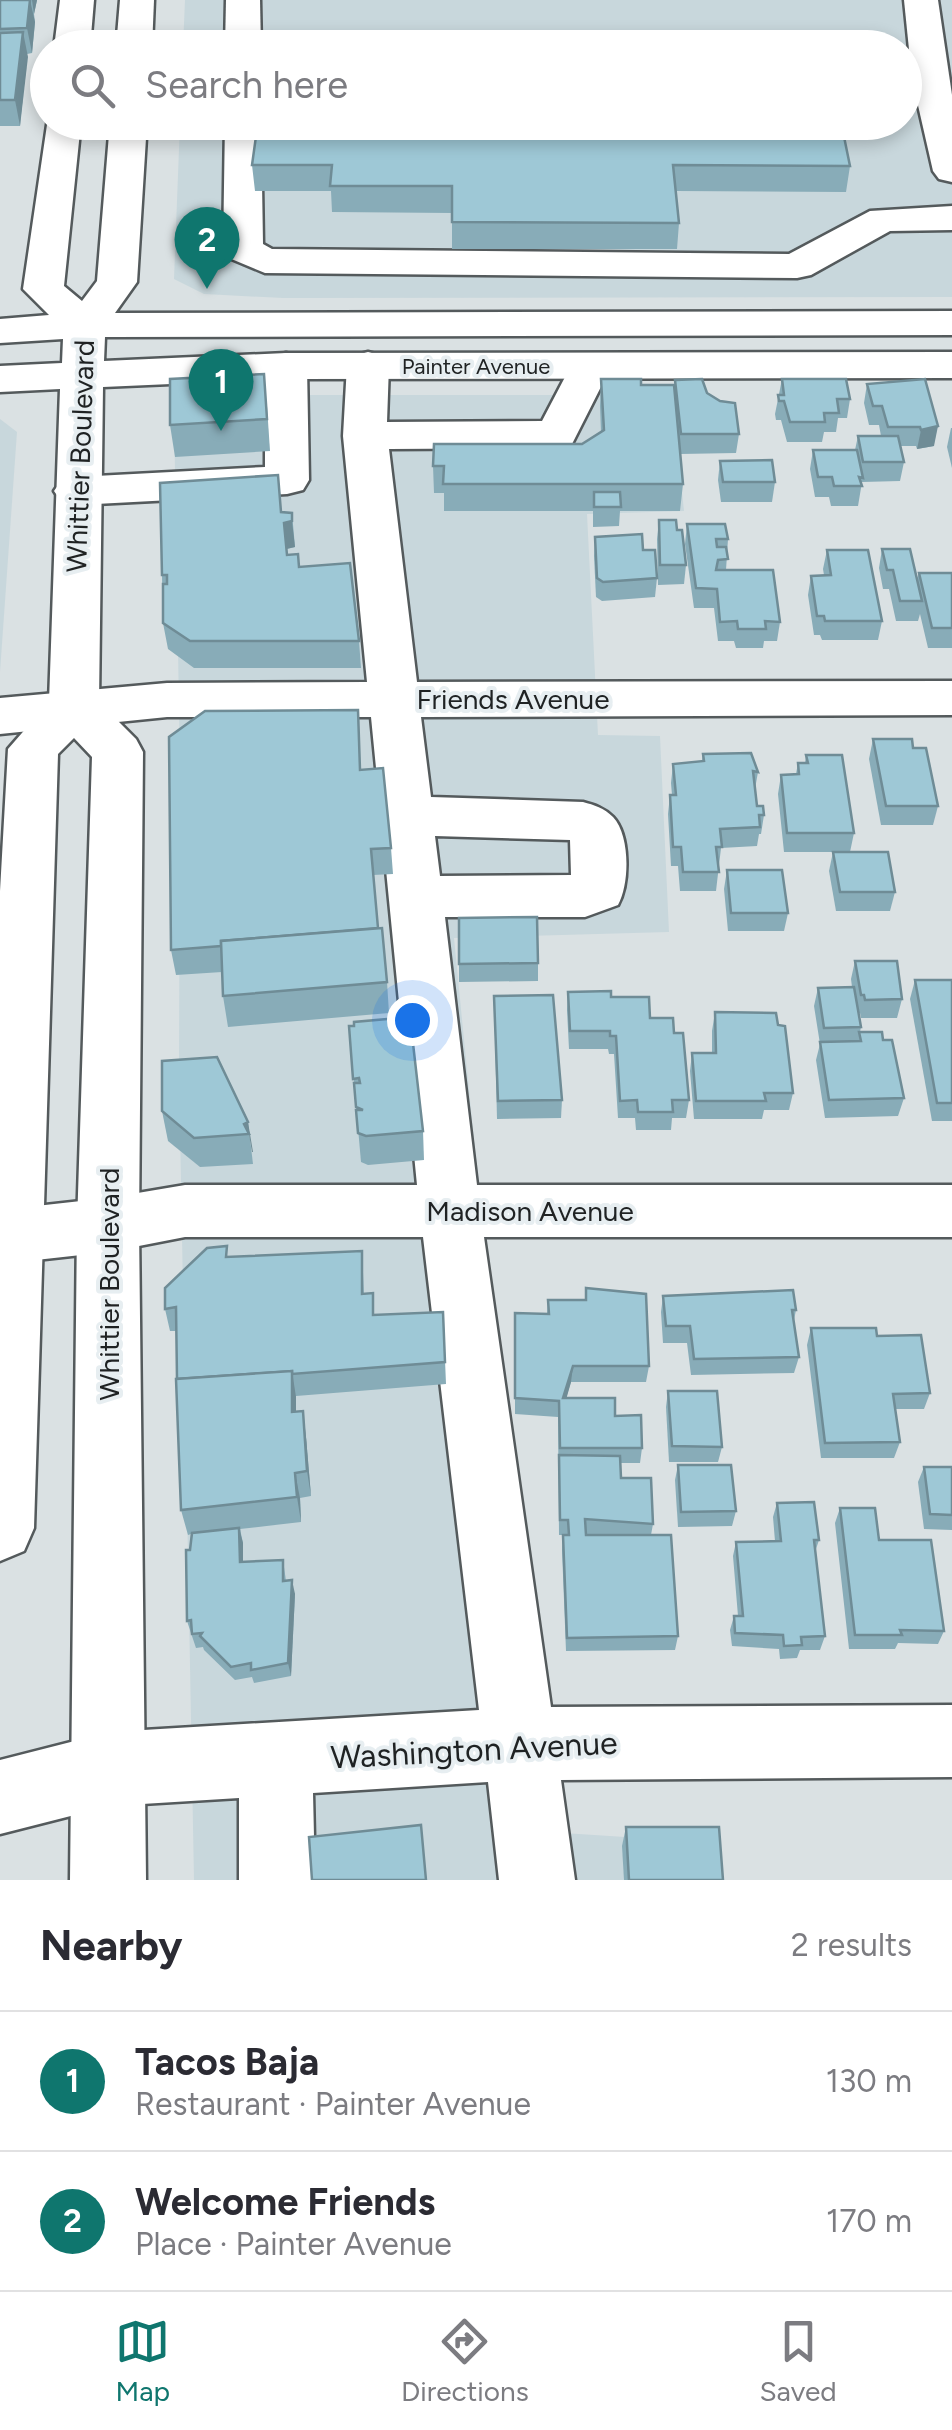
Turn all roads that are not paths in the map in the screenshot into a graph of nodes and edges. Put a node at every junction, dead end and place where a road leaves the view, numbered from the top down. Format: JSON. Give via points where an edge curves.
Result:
{"nodes":[{"id":1,"x":78,"y":0,"type":"edge"},
{"id":2,"x":138,"y":0,"type":"edge"},
{"id":3,"x":244,"y":0,"type":"edge"},
{"id":4,"x":921,"y":0,"type":"edge"},
{"id":5,"x":74,"y":30,"type":"edge"},
{"id":6,"x":136,"y":30,"type":"edge"},
{"id":7,"x":244,"y":30,"type":"edge"},
{"id":8,"x":919,"y":30,"type":"edge"},
{"id":9,"x":922,"y":84,"type":"edge"},
{"id":10,"x":61,"y":140,"type":"edge"},
{"id":11,"x":128,"y":140,"type":"edge"},
{"id":12,"x":243,"y":140,"type":"edge"},
{"id":13,"x":952,"y":171,"type":"edge"},
{"id":14,"x":952,"y":218,"type":"edge"},
{"id":15,"x":952,"y":323,"type":"edge"},
{"id":16,"x":85,"y":325,"type":"junction"},
{"id":17,"x":0,"y":331,"type":"edge"},
{"id":18,"x":368,"y":365,"type":"junction"},
{"id":19,"x":286,"y":366,"type":"junction"},
{"id":20,"x":952,"y":366,"type":"edge"},
{"id":21,"x":590,"y":367,"type":"junction"},
{"id":22,"x":81,"y":376,"type":"junction"},
{"id":23,"x":0,"y":379,"type":"edge"},
{"id":24,"x":364,"y":436,"type":"junction"},
{"id":25,"x":77,"y":491,"type":"junction"},
{"id":26,"x":952,"y":698,"type":"edge"},
{"id":27,"x":396,"y":700,"type":"junction"},
{"id":28,"x":74,"y":707,"type":"junction"},
{"id":29,"x":0,"y":716,"type":"edge"},
{"id":30,"x":408,"y":816,"type":"junction"},
{"id":31,"x":417,"y":897,"type":"junction"},
{"id":32,"x":12,"y":965,"type":"edge"},
{"id":33,"x":450,"y":1211,"type":"junction"},
{"id":34,"x":952,"y":1211,"type":"edge"},
{"id":35,"x":108,"y":1225,"type":"junction"},
{"id":36,"x":6,"y":1236,"type":"edge"},
{"id":37,"x":0,"y":1528,"type":"edge"},
{"id":38,"x":952,"y":1741,"type":"edge"},
{"id":39,"x":522,"y":1744,"type":"junction"},
{"id":40,"x":276,"y":1760,"type":"junction"},
{"id":41,"x":110,"y":1770,"type":"junction"},
{"id":42,"x":0,"y":1797,"type":"edge"},
{"id":43,"x":108,"y":1880,"type":"edge"},
{"id":44,"x":277,"y":1880,"type":"edge"},
{"id":45,"x":537,"y":1880,"type":"edge"}],
"edges":[{"from":1,"to":5,"type":"main road"},
{"from":2,"to":6,"type":"main road"},
{"from":3,"to":7,"type":"main road"},
{"from":4,"to":8,"type":"main road"},
{"from":9,"to":13,"type":"main road"},
{"from":10,"to":16,"type":"main road","name":"Whittier Boulevard","via":[[43,288]]},
{"from":11,"to":16,"type":"main road","name":"Whittier Boulevard","via":[[118,282]]},
{"from":12,"to":14,"type":"main road","via":[[243,250],[265,261],[797,266],[884,219]]},
{"from":15,"to":16,"type":"main road","name":"Painter Avenue"},
{"from":16,"to":17,"type":"main road","name":"Painter Avenue"},
{"from":16,"to":22,"type":"main road","name":"Whittier Boulevard"},
{"from":18,"to":19,"type":"main road","name":"Painter Avenue"},
{"from":18,"to":21,"type":"main road","name":"Painter Avenue"},
{"from":18,"to":24,"type":"main road"},
{"from":19,"to":22,"type":"main road","name":"Painter Avenue"},
{"from":19,"to":25,"type":"main road","via":[[287,480]]},
{"from":20,"to":21,"type":"main road","name":"Painter Avenue"},
{"from":21,"to":24,"type":"main road","via":[[558,434]]},
{"from":22,"to":23,"type":"main road","name":"Painter Avenue"},
{"from":22,"to":25,"type":"main road","name":"Whittier Boulevard"},
{"from":24,"to":27,"type":"main road"},
{"from":25,"to":28,"type":"main road","name":"Whittier Boulevard"},
{"from":26,"to":27,"type":"main road","name":"Friends Avenue"},
{"from":27,"to":28,"type":"main road","name":"Friends Avenue"},
{"from":27,"to":30,"type":"main road"},
{"from":28,"to":29,"type":"main road","name":"Friends Avenue"},
{"from":28,"to":32,"type":"main road","via":[[33,749]]},
{"from":28,"to":35,"type":"main road","name":"Whittier Boulevard","via":[[118,752]]},
{"from":30,"to":31,"type":"main road"},
{"from":30,"to":31,"type":"main road","via":[[583,821],[596,832],[599,890],[584,896]]},
{"from":31,"to":33,"type":"main road"},
{"from":32,"to":36,"type":"main road"},
{"from":33,"to":34,"type":"main road","name":"Madison Avenue"},
{"from":33,"to":35,"type":"main road","name":"Madison Avenue","via":[[185,1211]]},
{"from":33,"to":39,"type":"main road"},
{"from":35,"to":36,"type":"main road","name":"Madison Avenue"},
{"from":35,"to":41,"type":"main road","name":"Whittier Boulevard"},
{"from":36,"to":37,"type":"main road"},
{"from":38,"to":39,"type":"main road","name":"Washington Avenue"},
{"from":39,"to":40,"type":"main road","name":"Washington Avenue"},
{"from":39,"to":45,"type":"main road"},
{"from":40,"to":41,"type":"main road","name":"Washington Avenue"},
{"from":40,"to":44,"type":"main road"},
{"from":41,"to":42,"type":"main road","name":"Washington Avenue"},
{"from":41,"to":43,"type":"main road","name":"Whittier Boulevard"}]}
